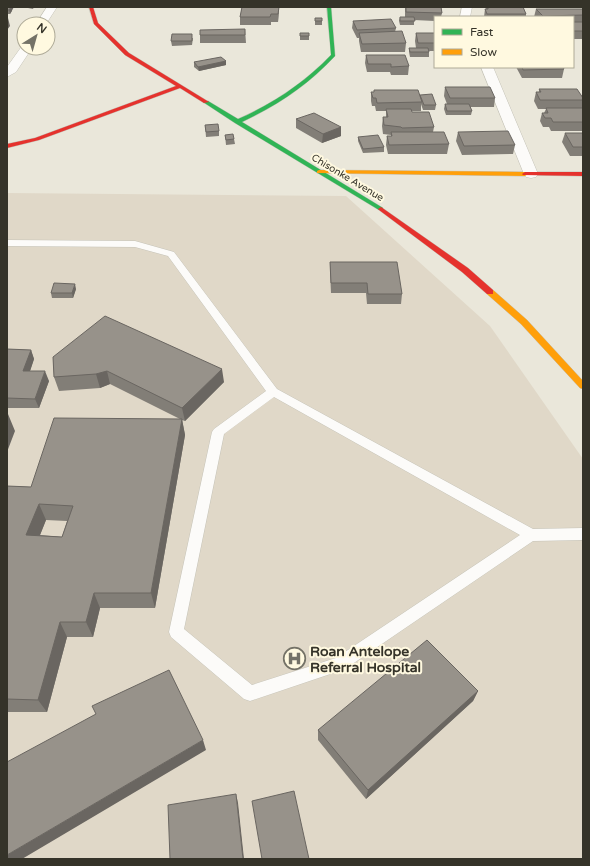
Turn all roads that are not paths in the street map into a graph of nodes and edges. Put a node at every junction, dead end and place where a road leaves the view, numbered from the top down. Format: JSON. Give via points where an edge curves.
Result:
{"nodes":[{"id":1,"x":52,"y":7,"type":"edge"},
{"id":2,"x":91,"y":7,"type":"edge"},
{"id":3,"x":329,"y":7,"type":"edge"},
{"id":4,"x":47,"y":16,"type":"edge"},
{"id":5,"x":21,"y":56,"type":"edge"},
{"id":6,"x":486,"y":68,"type":"edge"},
{"id":7,"x":7,"y":73,"type":"edge"},
{"id":8,"x":179,"y":87,"type":"junction"},
{"id":9,"x":237,"y":122,"type":"junction"},
{"id":10,"x":7,"y":146,"type":"edge"},
{"id":11,"x":318,"y":172,"type":"junction"},
{"id":12,"x":530,"y":174,"type":"junction"},
{"id":13,"x":583,"y":174,"type":"edge"},
{"id":14,"x":7,"y":243,"type":"edge"},
{"id":15,"x":583,"y":386,"type":"edge"},
{"id":16,"x":273,"y":392,"type":"junction"},
{"id":17,"x":583,"y":534,"type":"edge"},
{"id":18,"x":531,"y":535,"type":"junction"}],
"edges":[{"from":1,"to":4,"type":"street"},
{"from":2,"to":8,"type":"street","name":"Chisonke Avenue","via":[[96,23],[127,54]]},
{"from":3,"to":9,"type":"street","via":[[333,55],[301,88],[265,110]]},
{"from":5,"to":7,"type":"street"},
{"from":6,"to":12,"type":"street"},
{"from":8,"to":9,"type":"street","name":"Chisonke Avenue"},
{"from":8,"to":10,"type":"street","via":[[37,139]]},
{"from":9,"to":11,"type":"street","name":"Chisonke Avenue"},
{"from":11,"to":12,"type":"street"},
{"from":11,"to":15,"type":"street","name":"Chisonke Avenue","via":[[385,212],[465,270],[524,322]]},
{"from":12,"to":13,"type":"street"},
{"from":14,"to":16,"type":"lane","via":[[135,244],[172,254]]},
{"from":16,"to":18,"type":"lane"},
{"from":16,"to":18,"type":"lane","via":[[218,432],[176,632],[250,693],[340,664]]},
{"from":17,"to":18,"type":"lane"}]}
